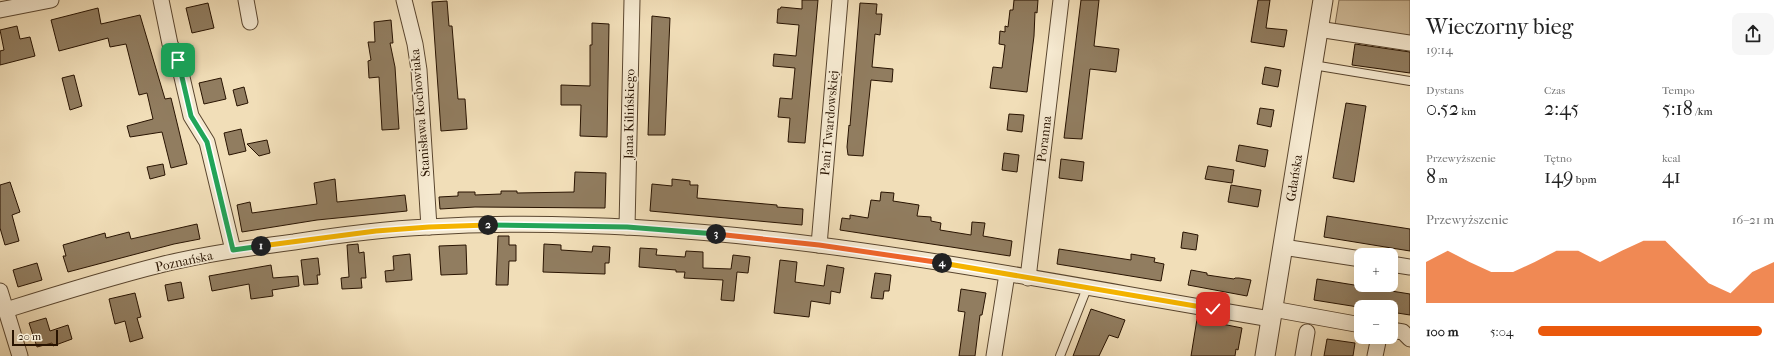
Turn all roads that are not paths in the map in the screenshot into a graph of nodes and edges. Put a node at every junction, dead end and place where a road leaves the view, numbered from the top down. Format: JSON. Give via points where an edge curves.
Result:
{"nodes":[{"id":1,"x":51,"y":0,"type":"edge"},
{"id":2,"x":161,"y":0,"type":"edge"},
{"id":3,"x":246,"y":0,"type":"edge"},
{"id":4,"x":404,"y":0,"type":"edge"},
{"id":5,"x":632,"y":0,"type":"edge"},
{"id":6,"x":840,"y":0,"type":"edge"},
{"id":7,"x":1061,"y":0,"type":"edge"},
{"id":8,"x":1323,"y":0,"type":"edge"},
{"id":9,"x":0,"y":10,"type":"edge"},
{"id":10,"x":250,"y":22,"type":"dead end"},
{"id":11,"x":1318,"y":29,"type":"junction"},
{"id":12,"x":1410,"y":43,"type":"edge"},
{"id":13,"x":1313,"y":65,"type":"junction"},
{"id":14,"x":1410,"y":81,"type":"edge"},
{"id":15,"x":429,"y":227,"type":"junction"},
{"id":16,"x":627,"y":227,"type":"junction"},
{"id":17,"x":819,"y":245,"type":"junction"},
{"id":18,"x":1283,"y":246,"type":"junction"},
{"id":19,"x":233,"y":250,"type":"junction"},
{"id":20,"x":1354,"y":258,"type":"edge"},
{"id":21,"x":1398,"y":265,"type":"edge"},
{"id":22,"x":1410,"y":267,"type":"edge"},
{"id":23,"x":1007,"y":274,"type":"junction"},
{"id":24,"x":1028,"y":278,"type":"junction"},
{"id":25,"x":1087,"y":288,"type":"junction"},
{"id":26,"x":0,"y":291,"type":"edge"},
{"id":27,"x":6,"y":310,"type":"junction"},
{"id":28,"x":1272,"y":314,"type":"junction"},
{"id":29,"x":1354,"y":324,"type":"edge"},
{"id":30,"x":1398,"y":331,"type":"edge"},
{"id":31,"x":1307,"y":332,"type":"dead end"},
{"id":32,"x":1410,"y":340,"type":"edge"},
{"id":33,"x":1378,"y":344,"type":"edge"},
{"id":34,"x":20,"y":356,"type":"edge"},
{"id":35,"x":994,"y":356,"type":"edge"},
{"id":36,"x":1060,"y":356,"type":"edge"},
{"id":37,"x":1265,"y":356,"type":"edge"},
{"id":38,"x":1303,"y":356,"type":"edge"},
{"id":39,"x":1375,"y":356,"type":"edge"}],
"edges":[{"from":1,"to":9,"type":"street"},
{"from":2,"to":19,"type":"street","via":[[170,44],[178,60],[191,116],[207,142]]},
{"from":3,"to":10,"type":"street"},
{"from":4,"to":15,"type":"street","name":"Stanisława Rochowiaka","via":[[419,70]]},
{"from":5,"to":16,"type":"street","name":"Jana Kilińskiego"},
{"from":6,"to":17,"type":"street","name":"Pani Twardowskiej"},
{"from":7,"to":24,"type":"street","name":"Poranna"},
{"from":8,"to":11,"type":"street","name":"Gdańska"},
{"from":11,"to":12,"type":"street"},
{"from":11,"to":13,"type":"street","name":"Gdańska"},
{"from":13,"to":14,"type":"lane"},
{"from":13,"to":18,"type":"street","name":"Gdańska"},
{"from":15,"to":16,"type":"street","name":"Poznańska"},
{"from":15,"to":19,"type":"street","name":"Poznańska"},
{"from":16,"to":17,"type":"street","name":"Poznańska"},
{"from":17,"to":23,"type":"street","name":"Poznańska"},
{"from":18,"to":20,"type":"street"},
{"from":18,"to":28,"type":"street","name":"Gdańska"},
{"from":19,"to":27,"type":"street","name":"Poznańska","via":[[162,265]]},
{"from":21,"to":22,"type":"street"},
{"from":23,"to":24,"type":"street","name":"Poznańska"},
{"from":23,"to":35,"type":"street"},
{"from":24,"to":25,"type":"street","name":"Poznańska"},
{"from":25,"to":28,"type":"street","name":"Poznańska"},
{"from":25,"to":36,"type":"lane"},
{"from":26,"to":27,"type":"street"},
{"from":27,"to":34,"type":"street"},
{"from":28,"to":29,"type":"street","name":"Poznańska"},
{"from":28,"to":37,"type":"street","name":"Gdańska"},
{"from":30,"to":32,"type":"street","via":[[1403,332]]},
{"from":31,"to":38,"type":"street"},
{"from":33,"to":39,"type":"street"}]}
